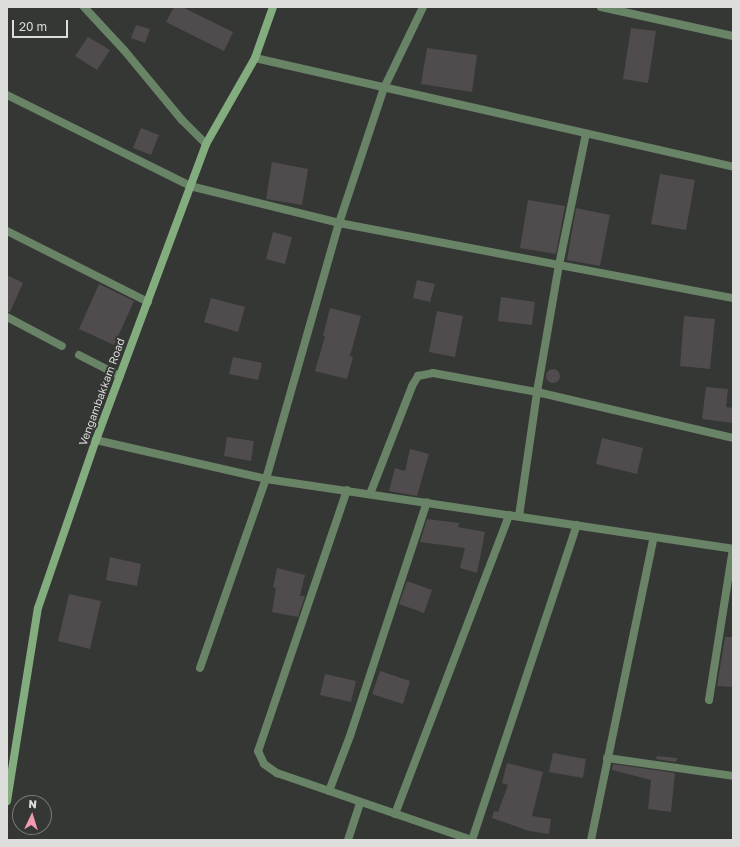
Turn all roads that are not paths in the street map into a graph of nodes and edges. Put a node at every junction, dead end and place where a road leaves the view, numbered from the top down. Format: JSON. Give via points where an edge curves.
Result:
{"nodes":[{"id":1,"x":84,"y":7,"type":"edge"},
{"id":2,"x":273,"y":7,"type":"edge"},
{"id":3,"x":423,"y":7,"type":"edge"},
{"id":4,"x":601,"y":7,"type":"edge"},
{"id":5,"x":733,"y":36,"type":"edge"},
{"id":6,"x":255,"y":58,"type":"junction"},
{"id":7,"x":384,"y":88,"type":"junction"},
{"id":8,"x":7,"y":95,"type":"edge"},
{"id":9,"x":586,"y":134,"type":"junction"},
{"id":10,"x":206,"y":144,"type":"junction"},
{"id":11,"x":733,"y":167,"type":"edge"},
{"id":12,"x":190,"y":186,"type":"junction"},
{"id":13,"x":339,"y":222,"type":"junction"},
{"id":14,"x":7,"y":230,"type":"edge"},
{"id":15,"x":559,"y":265,"type":"junction"},
{"id":16,"x":733,"y":298,"type":"edge"},
{"id":17,"x":148,"y":302,"type":"junction"},
{"id":18,"x":7,"y":317,"type":"edge"},
{"id":19,"x":62,"y":346,"type":"dead end"},
{"id":20,"x":79,"y":354,"type":"dead end"},
{"id":21,"x":120,"y":376,"type":"junction"},
{"id":22,"x":537,"y":392,"type":"junction"},
{"id":23,"x":733,"y":438,"type":"edge"},
{"id":24,"x":96,"y":440,"type":"junction"},
{"id":25,"x":266,"y":479,"type":"junction"},
{"id":26,"x":346,"y":490,"type":"junction"},
{"id":27,"x":370,"y":494,"type":"junction"},
{"id":28,"x":427,"y":502,"type":"junction"},
{"id":29,"x":509,"y":515,"type":"junction"},
{"id":30,"x":519,"y":516,"type":"junction"},
{"id":31,"x":577,"y":525,"type":"junction"},
{"id":32,"x":654,"y":536,"type":"junction"},
{"id":33,"x":733,"y":549,"type":"edge"},
{"id":34,"x":200,"y":668,"type":"dead end"},
{"id":35,"x":709,"y":700,"type":"dead end"},
{"id":36,"x":608,"y":758,"type":"junction"},
{"id":37,"x":733,"y":776,"type":"edge"},
{"id":38,"x":328,"y":791,"type":"junction"},
{"id":39,"x":7,"y":801,"type":"edge"},
{"id":40,"x":360,"y":802,"type":"junction"},
{"id":41,"x":395,"y":814,"type":"junction"},
{"id":42,"x":348,"y":840,"type":"edge"},
{"id":43,"x":472,"y":840,"type":"edge"},
{"id":44,"x":591,"y":840,"type":"edge"}],
"edges":[{"from":1,"to":10,"type":"street"},
{"from":2,"to":6,"type":"main road","name":"Vengambakkam Road"},
{"from":3,"to":7,"type":"street"},
{"from":4,"to":5,"type":"street"},
{"from":6,"to":7,"type":"street"},
{"from":6,"to":10,"type":"main road","name":"Vengambakkam Road"},
{"from":7,"to":9,"type":"street"},
{"from":7,"to":13,"type":"street"},
{"from":8,"to":12,"type":"street"},
{"from":9,"to":11,"type":"street"},
{"from":9,"to":15,"type":"street"},
{"from":10,"to":12,"type":"main road","name":"Vengambakkam Road"},
{"from":12,"to":13,"type":"street"},
{"from":12,"to":17,"type":"main road","name":"Vengambakkam Road"},
{"from":13,"to":15,"type":"street"},
{"from":13,"to":25,"type":"street"},
{"from":14,"to":17,"type":"street"},
{"from":15,"to":16,"type":"street"},
{"from":15,"to":22,"type":"street"},
{"from":17,"to":21,"type":"main road","name":"Vengambakkam Road"},
{"from":18,"to":19,"type":"street"},
{"from":20,"to":21,"type":"street"},
{"from":21,"to":24,"type":"main road","name":"Vengambakkam Road"},
{"from":22,"to":23,"type":"street"},
{"from":22,"to":27,"type":"street","via":[[433,373],[418,376]]},
{"from":22,"to":30,"type":"street"},
{"from":24,"to":25,"type":"street"},
{"from":24,"to":39,"type":"main road","name":"Vengambakkam Road","via":[[38,608]]},
{"from":25,"to":26,"type":"street"},
{"from":25,"to":34,"type":"street"},
{"from":26,"to":27,"type":"street"},
{"from":26,"to":38,"type":"street","via":[[258,751],[264,764],[277,773]]},
{"from":27,"to":28,"type":"street"},
{"from":28,"to":29,"type":"street"},
{"from":28,"to":38,"type":"street","via":[[350,736]]},
{"from":29,"to":30,"type":"street"},
{"from":29,"to":41,"type":"street"},
{"from":30,"to":31,"type":"street"},
{"from":31,"to":32,"type":"street"},
{"from":31,"to":43,"type":"street"},
{"from":32,"to":33,"type":"street"},
{"from":32,"to":36,"type":"street"},
{"from":33,"to":35,"type":"street"},
{"from":36,"to":37,"type":"street"},
{"from":36,"to":44,"type":"street"},
{"from":38,"to":40,"type":"street"},
{"from":40,"to":41,"type":"street"},
{"from":40,"to":42,"type":"street"},
{"from":41,"to":43,"type":"street"}]}
